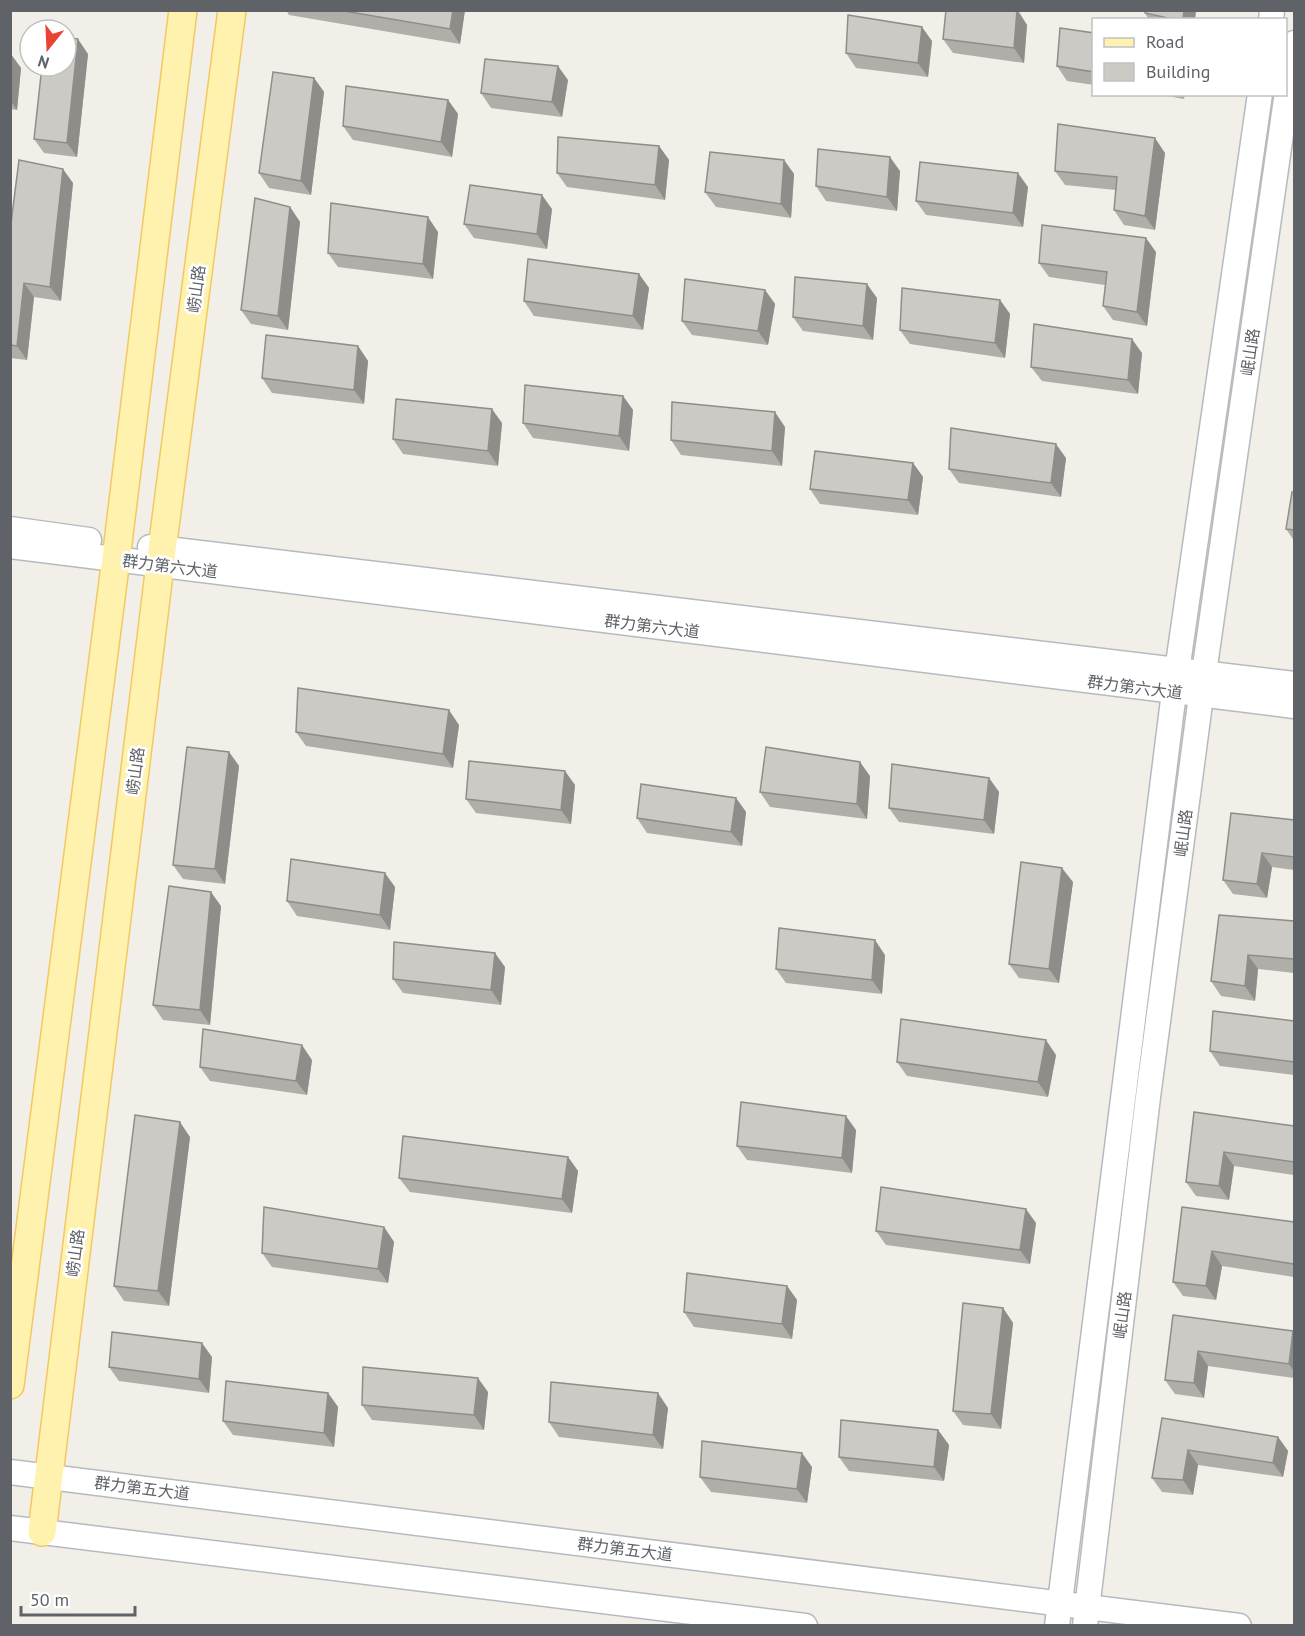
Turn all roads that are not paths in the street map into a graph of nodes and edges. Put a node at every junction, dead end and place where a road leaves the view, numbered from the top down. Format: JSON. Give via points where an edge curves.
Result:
{"nodes":[{"id":1,"x":183,"y":10,"type":"edge"},
{"id":2,"x":232,"y":10,"type":"edge"},
{"id":3,"x":1294,"y":43,"type":"edge"},
{"id":4,"x":1287,"y":92,"type":"edge"},
{"id":5,"x":1260,"y":96,"type":"edge"},
{"id":6,"x":1286,"y":96,"type":"edge"},
{"id":7,"x":10,"y":529,"type":"edge"},
{"id":8,"x":10,"y":546,"type":"edge"},
{"id":9,"x":117,"y":552,"type":"junction"},
{"id":10,"x":162,"y":556,"type":"junction"},
{"id":11,"x":1177,"y":681,"type":"junction"},
{"id":12,"x":1203,"y":684,"type":"junction"},
{"id":13,"x":1294,"y":684,"type":"edge"},
{"id":14,"x":1294,"y":706,"type":"edge"},
{"id":15,"x":10,"y":1385,"type":"edge"},
{"id":16,"x":10,"y":1472,"type":"edge"},
{"id":17,"x":48,"y":1477,"type":"junction"},
{"id":18,"x":10,"y":1528,"type":"edge"},
{"id":19,"x":42,"y":1532,"type":"junction"},
{"id":20,"x":1059,"y":1614,"type":"edge"},
{"id":21,"x":1086,"y":1616,"type":"edge"},
{"id":22,"x":805,"y":1626,"type":"edge"},
{"id":23,"x":1239,"y":1626,"type":"edge"}],
"edges":[{"from":1,"to":9,"type":"main road"},
{"from":2,"to":10,"type":"main road","name":"崂山路"},
{"from":3,"to":4,"type":"main road","name":"岷山路"},
{"from":5,"to":11,"type":"main road","name":"岷山路"},
{"from":6,"to":12,"type":"main road","name":"岷山路"},
{"from":7,"to":9,"type":"main road","name":"群力第六大道"},
{"from":8,"to":9,"type":"main road","name":"群力第六大道"},
{"from":9,"to":10,"type":"main road","name":"群力第六大道"},
{"from":9,"to":15,"type":"main road"},
{"from":10,"to":11,"type":"main road","name":"群力第六大道"},
{"from":10,"to":17,"type":"main road","name":"崂山路"},
{"from":11,"to":12,"type":"main road","name":"群力第六大道"},
{"from":11,"to":20,"type":"main road","name":"岷山路"},
{"from":12,"to":13,"type":"main road","name":"群力第六大道"},
{"from":12,"to":14,"type":"main road","name":"群力第六大道"},
{"from":12,"to":21,"type":"main road","name":"岷山路"},
{"from":16,"to":17,"type":"main road","name":"群力第五大道"},
{"from":17,"to":19,"type":"main road","name":"崂山路"},
{"from":17,"to":20,"type":"main road","name":"群力第五大道"},
{"from":18,"to":19,"type":"main road"},
{"from":19,"to":22,"type":"main road"},
{"from":20,"to":21,"type":"main road","name":"群力第五大道"},
{"from":21,"to":23,"type":"main road","name":"群力第五大道"}]}
